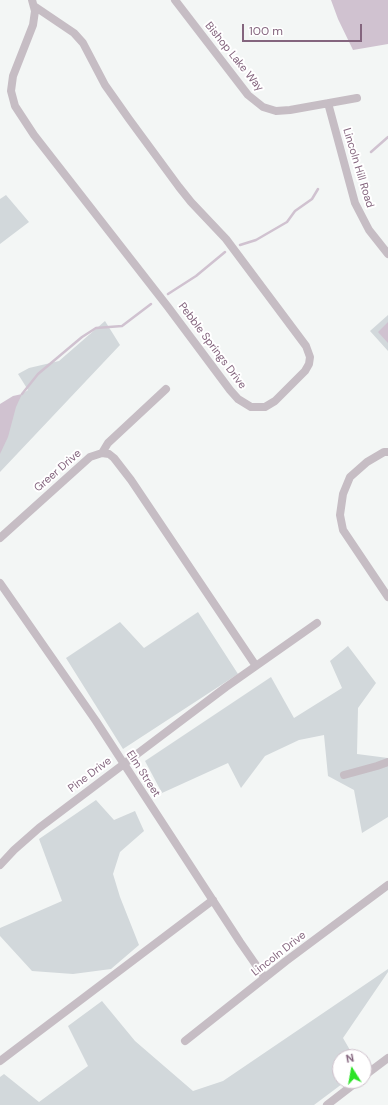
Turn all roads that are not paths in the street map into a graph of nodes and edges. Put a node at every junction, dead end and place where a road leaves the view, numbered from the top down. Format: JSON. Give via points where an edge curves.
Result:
{"nodes":[{"id":1,"x":176,"y":0,"type":"edge"},
{"id":2,"x":33,"y":3,"type":"edge"},
{"id":3,"x":357,"y":98,"type":"dead end"},
{"id":4,"x":328,"y":104,"type":"junction"},
{"id":5,"x":388,"y":254,"type":"edge"},
{"id":6,"x":166,"y":389,"type":"dead end"},
{"id":7,"x":388,"y":452,"type":"edge"},
{"id":8,"x":102,"y":453,"type":"junction"},
{"id":9,"x":0,"y":538,"type":"edge"},
{"id":10,"x":0,"y":583,"type":"edge"},
{"id":11,"x":388,"y":597,"type":"edge"},
{"id":12,"x":317,"y":624,"type":"dead end"},
{"id":13,"x":256,"y":666,"type":"junction"},
{"id":14,"x":388,"y":762,"type":"edge"},
{"id":15,"x":124,"y":764,"type":"junction"},
{"id":16,"x":344,"y":775,"type":"dead end"},
{"id":17,"x":0,"y":865,"type":"edge"},
{"id":18,"x":388,"y":885,"type":"edge"},
{"id":19,"x":213,"y":900,"type":"junction"},
{"id":20,"x":265,"y":978,"type":"junction"},
{"id":21,"x":185,"y":1041,"type":"dead end"},
{"id":22,"x":388,"y":1058,"type":"edge"},
{"id":23,"x":0,"y":1061,"type":"edge"},
{"id":24,"x":372,"y":1070,"type":"edge"},
{"id":25,"x":348,"y":1089,"type":"edge"},
{"id":26,"x":327,"y":1105,"type":"edge"}],
"edges":[{"from":1,"to":4,"type":"street","name":"Bishop Lake Way","via":[[248,95],[263,107],[276,111]]},
{"from":2,"to":2,"type":"street","name":"Pebble Springs Drive","via":[[33,25],[13,76],[11,91],[15,106],[34,135],[230,390],[251,407],[265,407],[275,401],[305,371],[310,357],[306,346],[226,239],[191,202],[129,119],[105,85],[83,42]]},
{"from":3,"to":4,"type":"street","name":"Bishop Lake Way"},
{"from":4,"to":5,"type":"street","name":"Lincoln Hill Road","via":[[355,203],[369,230]]},
{"from":6,"to":8,"type":"street","name":"Greer Drive","via":[[108,442]]},
{"from":7,"to":11,"type":"street","via":[[367,462],[350,477],[343,494],[340,515],[343,530]]},
{"from":8,"to":9,"type":"street","name":"Greer Drive","via":[[90,457]]},
{"from":8,"to":13,"type":"street","via":[[114,458],[131,480]]},
{"from":10,"to":15,"type":"street","name":"Elm Street"},
{"from":12,"to":13,"type":"street","name":"Pine Drive"},
{"from":13,"to":15,"type":"street","name":"Pine Drive"},
{"from":14,"to":16,"type":"street"},
{"from":15,"to":17,"type":"street","name":"Pine Drive","via":[[39,828]]},
{"from":15,"to":19,"type":"street","name":"Elm Street"},
{"from":18,"to":20,"type":"street","name":"Lincoln Drive"},
{"from":19,"to":20,"type":"street","name":"Elm Street"},
{"from":19,"to":23,"type":"street"},
{"from":20,"to":21,"type":"street","name":"Lincoln Drive"},
{"from":22,"to":24,"type":"street"},
{"from":25,"to":26,"type":"street"}]}
